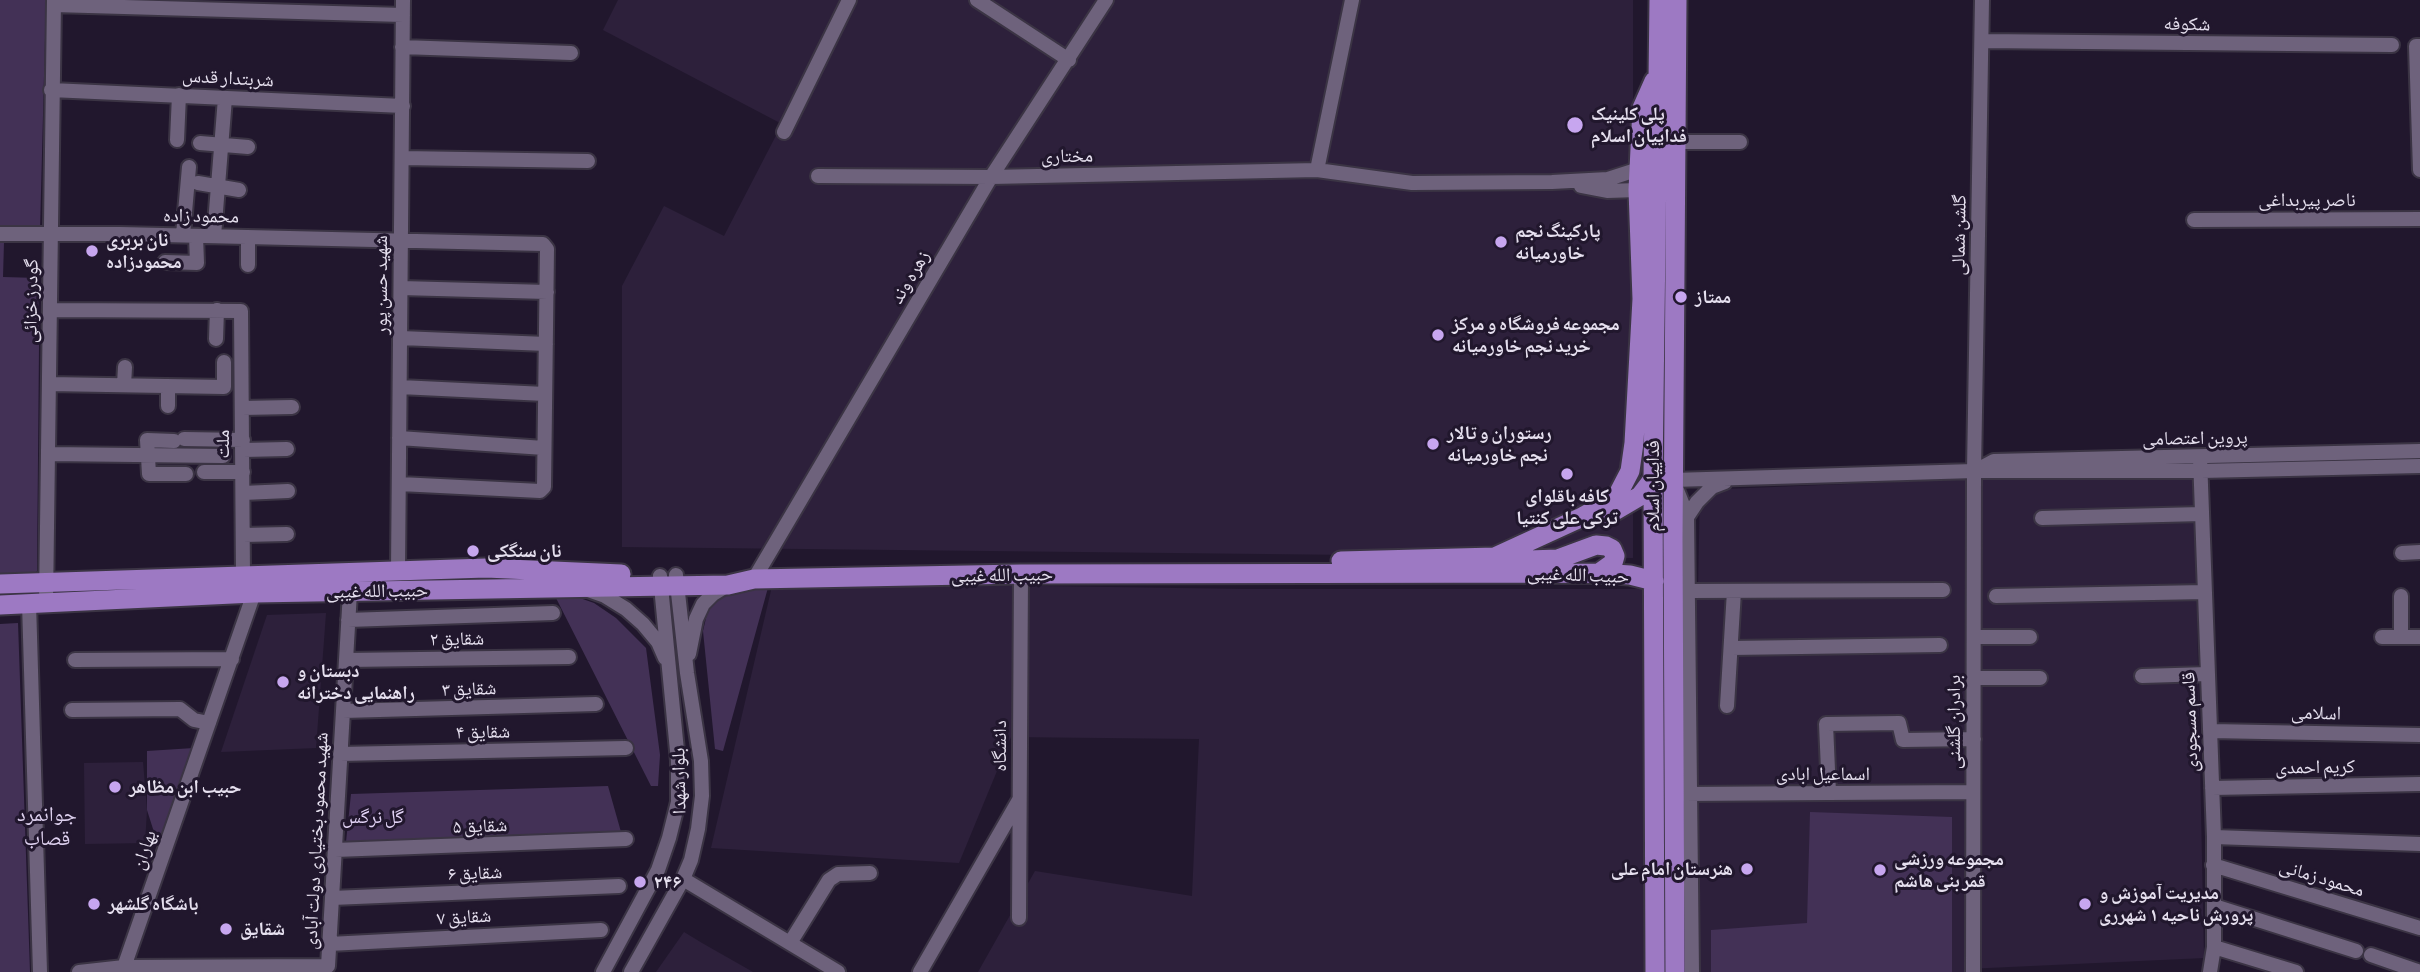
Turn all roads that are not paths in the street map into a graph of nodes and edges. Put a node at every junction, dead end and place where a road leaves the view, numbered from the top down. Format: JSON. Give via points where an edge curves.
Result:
{"nodes":[{"id":1,"x":849,"y":0,"type":"edge"},
{"id":2,"x":977,"y":0,"type":"edge"},
{"id":3,"x":1106,"y":0,"type":"edge"},
{"id":4,"x":1352,"y":0,"type":"edge"},
{"id":5,"x":1659,"y":0,"type":"edge"},
{"id":6,"x":1677,"y":0,"type":"edge"},
{"id":7,"x":1982,"y":0,"type":"edge"},
{"id":8,"x":54,"y":2,"type":"edge"},
{"id":9,"x":233,"y":5,"type":"edge"},
{"id":10,"x":402,"y":7,"type":"edge"},
{"id":11,"x":1982,"y":41,"type":"junction"},
{"id":12,"x":2392,"y":45,"type":"dead end"},
{"id":13,"x":2418,"y":46,"type":"edge"},
{"id":14,"x":402,"y":47,"type":"junction"},
{"id":15,"x":570,"y":52,"type":"dead end"},
{"id":16,"x":1069,"y":60,"type":"junction"},
{"id":17,"x":1659,"y":69,"type":"junction"},
{"id":18,"x":51,"y":90,"type":"junction"},
{"id":19,"x":179,"y":95,"type":"junction"},
{"id":20,"x":225,"y":98,"type":"junction"},
{"id":21,"x":403,"y":106,"type":"junction"},
{"id":22,"x":784,"y":132,"type":"dead end"},
{"id":23,"x":177,"y":140,"type":"dead end"},
{"id":24,"x":1676,"y":142,"type":"junction"},
{"id":25,"x":1740,"y":142,"type":"dead end"},
{"id":26,"x":200,"y":143,"type":"dead end"},
{"id":27,"x":220,"y":145,"type":"junction"},
{"id":28,"x":248,"y":147,"type":"dead end"},
{"id":29,"x":402,"y":158,"type":"junction"},
{"id":30,"x":588,"y":161,"type":"dead end"},
{"id":31,"x":189,"y":167,"type":"dead end"},
{"id":32,"x":1639,"y":169,"type":"junction"},
{"id":33,"x":1317,"y":170,"type":"junction"},
{"id":34,"x":2420,"y":170,"type":"edge"},
{"id":35,"x":818,"y":177,"type":"dead end"},
{"id":36,"x":991,"y":177,"type":"junction"},
{"id":37,"x":1552,"y":182,"type":"junction"},
{"id":38,"x":198,"y":183,"type":"dead end"},
{"id":39,"x":218,"y":186,"type":"junction"},
{"id":40,"x":239,"y":190,"type":"dead end"},
{"id":41,"x":1638,"y":190,"type":"junction"},
{"id":42,"x":2420,"y":219,"type":"edge"},
{"id":43,"x":2194,"y":220,"type":"dead end"},
{"id":44,"x":51,"y":233,"type":"junction"},
{"id":45,"x":0,"y":234,"type":"edge"},
{"id":46,"x":189,"y":235,"type":"junction"},
{"id":47,"x":214,"y":236,"type":"junction"},
{"id":48,"x":248,"y":237,"type":"junction"},
{"id":49,"x":400,"y":240,"type":"junction"},
{"id":50,"x":166,"y":262,"type":"dead end"},
{"id":51,"x":248,"y":265,"type":"dead end"},
{"id":52,"x":401,"y":288,"type":"junction"},
{"id":53,"x":547,"y":292,"type":"junction"},
{"id":54,"x":50,"y":310,"type":"junction"},
{"id":55,"x":217,"y":310,"type":"junction"},
{"id":56,"x":401,"y":338,"type":"junction"},
{"id":57,"x":216,"y":339,"type":"dead end"},
{"id":58,"x":546,"y":344,"type":"junction"},
{"id":59,"x":224,"y":362,"type":"dead end"},
{"id":60,"x":125,"y":367,"type":"dead end"},
{"id":61,"x":49,"y":384,"type":"junction"},
{"id":62,"x":124,"y":385,"type":"junction"},
{"id":63,"x":168,"y":386,"type":"junction"},
{"id":64,"x":400,"y":387,"type":"junction"},
{"id":65,"x":545,"y":394,"type":"junction"},
{"id":66,"x":168,"y":406,"type":"dead end"},
{"id":67,"x":292,"y":407,"type":"dead end"},
{"id":68,"x":242,"y":408,"type":"junction"},
{"id":69,"x":400,"y":438,"type":"junction"},
{"id":70,"x":243,"y":445,"type":"junction"},
{"id":71,"x":544,"y":448,"type":"junction"},
{"id":72,"x":287,"y":449,"type":"dead end"},
{"id":73,"x":2420,"y":451,"type":"edge"},
{"id":74,"x":48,"y":454,"type":"junction"},
{"id":75,"x":148,"y":455,"type":"junction"},
{"id":76,"x":223,"y":456,"type":"dead end"},
{"id":77,"x":2200,"y":464,"type":"junction"},
{"id":78,"x":2420,"y":466,"type":"edge"},
{"id":79,"x":1974,"y":471,"type":"junction"},
{"id":80,"x":204,"y":472,"type":"dead end"},
{"id":81,"x":243,"y":472,"type":"junction"},
{"id":82,"x":186,"y":474,"type":"dead end"},
{"id":83,"x":1731,"y":479,"type":"junction"},
{"id":84,"x":1653,"y":480,"type":"junction"},
{"id":85,"x":1673,"y":480,"type":"junction"},
{"id":86,"x":400,"y":484,"type":"junction"},
{"id":87,"x":288,"y":491,"type":"dead end"},
{"id":88,"x":243,"y":493,"type":"junction"},
{"id":89,"x":2202,"y":514,"type":"junction"},
{"id":90,"x":1687,"y":515,"type":"junction"},
{"id":91,"x":2042,"y":518,"type":"dead end"},
{"id":92,"x":287,"y":534,"type":"dead end"},
{"id":93,"x":243,"y":535,"type":"junction"},
{"id":94,"x":1673,"y":539,"type":"junction"},
{"id":95,"x":2420,"y":552,"type":"edge"},
{"id":96,"x":2402,"y":553,"type":"dead end"},
{"id":97,"x":1495,"y":557,"type":"junction"},
{"id":98,"x":486,"y":568,"type":"junction"},
{"id":99,"x":398,"y":570,"type":"junction"},
{"id":100,"x":1599,"y":573,"type":"junction"},
{"id":101,"x":1021,"y":574,"type":"junction"},
{"id":102,"x":1250,"y":574,"type":"junction"},
{"id":103,"x":243,"y":576,"type":"junction"},
{"id":104,"x":754,"y":579,"type":"junction"},
{"id":105,"x":668,"y":581,"type":"junction"},
{"id":106,"x":1654,"y":581,"type":"junction"},
{"id":107,"x":0,"y":584,"type":"edge"},
{"id":108,"x":728,"y":585,"type":"junction"},
{"id":109,"x":578,"y":587,"type":"junction"},
{"id":110,"x":487,"y":588,"type":"junction"},
{"id":111,"x":1943,"y":590,"type":"dead end"},
{"id":112,"x":1689,"y":591,"type":"junction"},
{"id":113,"x":1734,"y":591,"type":"junction"},
{"id":114,"x":350,"y":592,"type":"junction"},
{"id":115,"x":2205,"y":592,"type":"junction"},
{"id":116,"x":254,"y":593,"type":"junction"},
{"id":117,"x":40,"y":596,"type":"junction"},
{"id":118,"x":1996,"y":596,"type":"dead end"},
{"id":119,"x":2401,"y":596,"type":"dead end"},
{"id":120,"x":0,"y":605,"type":"edge"},
{"id":121,"x":554,"y":613,"type":"dead end"},
{"id":122,"x":348,"y":620,"type":"junction"},
{"id":123,"x":1974,"y":637,"type":"junction"},
{"id":124,"x":2030,"y":637,"type":"dead end"},
{"id":125,"x":2382,"y":637,"type":"dead end"},
{"id":126,"x":2402,"y":637,"type":"junction"},
{"id":127,"x":2420,"y":637,"type":"edge"},
{"id":128,"x":1940,"y":645,"type":"dead end"},
{"id":129,"x":1731,"y":648,"type":"junction"},
{"id":130,"x":569,"y":657,"type":"dead end"},
{"id":131,"x":232,"y":659,"type":"junction"},
{"id":132,"x":75,"y":660,"type":"dead end"},
{"id":133,"x":346,"y":660,"type":"junction"},
{"id":134,"x":669,"y":665,"type":"junction"},
{"id":135,"x":687,"y":673,"type":"junction"},
{"id":136,"x":2208,"y":674,"type":"junction"},
{"id":137,"x":2142,"y":676,"type":"dead end"},
{"id":138,"x":1974,"y":678,"type":"junction"},
{"id":139,"x":2040,"y":678,"type":"dead end"},
{"id":140,"x":596,"y":704,"type":"dead end"},
{"id":141,"x":1727,"y":706,"type":"dead end"},
{"id":142,"x":72,"y":710,"type":"dead end"},
{"id":143,"x":343,"y":711,"type":"junction"},
{"id":144,"x":209,"y":723,"type":"junction"},
{"id":145,"x":2211,"y":731,"type":"junction"},
{"id":146,"x":2420,"y":735,"type":"edge"},
{"id":147,"x":1974,"y":739,"type":"junction"},
{"id":148,"x":626,"y":748,"type":"dead end"},
{"id":149,"x":340,"y":754,"type":"junction"},
{"id":150,"x":2420,"y":784,"type":"edge"},
{"id":151,"x":2211,"y":788,"type":"junction"},
{"id":152,"x":1973,"y":792,"type":"junction"},
{"id":153,"x":1829,"y":793,"type":"junction"},
{"id":154,"x":1682,"y":794,"type":"junction"},
{"id":155,"x":1019,"y":799,"type":"junction"},
{"id":156,"x":2214,"y":837,"type":"junction"},
{"id":157,"x":626,"y":839,"type":"dead end"},
{"id":158,"x":2420,"y":844,"type":"edge"},
{"id":159,"x":335,"y":850,"type":"junction"},
{"id":160,"x":2213,"y":865,"type":"junction"},
{"id":161,"x":870,"y":873,"type":"dead end"},
{"id":162,"x":683,"y":879,"type":"junction"},
{"id":163,"x":619,"y":886,"type":"dead end"},
{"id":164,"x":332,"y":898,"type":"junction"},
{"id":165,"x":2214,"y":906,"type":"junction"},
{"id":166,"x":1018,"y":918,"type":"dead end"},
{"id":167,"x":2420,"y":928,"type":"edge"},
{"id":168,"x":601,"y":930,"type":"dead end"},
{"id":169,"x":790,"y":943,"type":"junction"},
{"id":170,"x":329,"y":944,"type":"junction"},
{"id":171,"x":2214,"y":947,"type":"junction"},
{"id":172,"x":2356,"y":951,"type":"dead end"},
{"id":173,"x":2371,"y":956,"type":"dead end"},
{"id":174,"x":124,"y":967,"type":"junction"},
{"id":175,"x":293,"y":969,"type":"edge"},
{"id":176,"x":40,"y":972,"type":"edge"},
{"id":177,"x":79,"y":972,"type":"edge"},
{"id":178,"x":603,"y":972,"type":"edge"},
{"id":179,"x":631,"y":972,"type":"edge"},
{"id":180,"x":838,"y":972,"type":"edge"},
{"id":181,"x":919,"y":972,"type":"edge"},
{"id":182,"x":1655,"y":972,"type":"edge"},
{"id":183,"x":1675,"y":972,"type":"edge"},
{"id":184,"x":1692,"y":972,"type":"edge"},
{"id":185,"x":1973,"y":972,"type":"edge"},
{"id":186,"x":2210,"y":972,"type":"edge"},
{"id":187,"x":2296,"y":972,"type":"edge"},
{"id":188,"x":2420,"y":972,"type":"edge"}],
"edges":[{"from":1,"to":22,"type":"street"},
{"from":2,"to":16,"type":"street"},
{"from":3,"to":16,"type":"street","name":"زهره وند"},
{"from":4,"to":33,"type":"street"},
{"from":5,"to":17,"type":"main road","name":"فداییان اسلام"},
{"from":6,"to":24,"type":"main road","name":"فداییان اسلام"},
{"from":7,"to":11,"type":"street","name":"گلشن شمالی"},
{"from":8,"to":9,"type":"street"},
{"from":8,"to":18,"type":"street","name":"گودرز خزائی"},
{"from":9,"to":10,"type":"street"},
{"from":10,"to":14,"type":"street","name":"شهید حسن پور"},
{"from":11,"to":12,"type":"street","name":"شکوفه"},
{"from":11,"to":79,"type":"street","name":"گلشن شمالی"},
{"from":13,"to":34,"type":"street"},
{"from":14,"to":15,"type":"street"},
{"from":14,"to":21,"type":"street","name":"شهید حسن پور"},
{"from":16,"to":36,"type":"street","name":"زهره وند"},
{"from":17,"to":32,"type":"main road","via":[[1642,108]]},
{"from":17,"to":84,"type":"main road","name":"فداییان اسلام"},
{"from":18,"to":19,"type":"street","name":"شربتدار قدس"},
{"from":18,"to":44,"type":"street","name":"گودرز خزائی"},
{"from":19,"to":20,"type":"street","name":"شربتدار قدس"},
{"from":19,"to":23,"type":"street"},
{"from":20,"to":21,"type":"street","name":"شربتدار قدس"},
{"from":20,"to":27,"type":"street"},
{"from":21,"to":29,"type":"street","name":"شهید حسن پور"},
{"from":24,"to":25,"type":"street"},
{"from":24,"to":85,"type":"main road","name":"فداییان اسلام"},
{"from":26,"to":27,"type":"street"},
{"from":27,"to":28,"type":"street"},
{"from":27,"to":39,"type":"street"},
{"from":29,"to":30,"type":"street"},
{"from":29,"to":49,"type":"street","name":"شهید حسن پور"},
{"from":31,"to":46,"type":"street"},
{"from":32,"to":37,"type":"street","name":"مختاری","via":[[1608,179]]},
{"from":32,"to":41,"type":"main road"},
{"from":33,"to":36,"type":"street","name":"مختاری"},
{"from":33,"to":37,"type":"street","name":"مختاری","via":[[1412,183]]},
{"from":35,"to":36,"type":"street","name":"مختاری"},
{"from":36,"to":104,"type":"street","name":"زهره وند"},
{"from":37,"to":41,"type":"street","name":"مختاری","via":[[1607,191]]},
{"from":38,"to":39,"type":"street"},
{"from":39,"to":40,"type":"street"},
{"from":39,"to":47,"type":"street"},
{"from":41,"to":97,"type":"main road","via":[[1642,299],[1630,471],[1616,498]]},
{"from":42,"to":43,"type":"street","name":"ناصر پیربداغی"},
{"from":44,"to":45,"type":"street","name":"محمود زاده"},
{"from":44,"to":46,"type":"street","name":"محمود زاده"},
{"from":44,"to":54,"type":"street","name":"گودرز خزائی"},
{"from":46,"to":47,"type":"street","name":"محمود زاده"},
{"from":46,"to":50,"type":"street","via":[[197,263]]},
{"from":47,"to":48,"type":"street","name":"محمود زاده"},
{"from":48,"to":49,"type":"street","name":"محمود زاده"},
{"from":48,"to":51,"type":"street"},
{"from":49,"to":52,"type":"street","name":"شهید حسن پور"},
{"from":49,"to":53,"type":"street","name":"محمود زاده","via":[[543,244],[547,249]]},
{"from":52,"to":53,"type":"street"},
{"from":52,"to":56,"type":"street","name":"شهید حسن پور"},
{"from":53,"to":58,"type":"street"},
{"from":54,"to":55,"type":"street"},
{"from":54,"to":61,"type":"street","name":"گودرز خزائی"},
{"from":55,"to":57,"type":"street"},
{"from":55,"to":68,"type":"street","name":"ملت","via":[[241,311]]},
{"from":56,"to":58,"type":"street"},
{"from":56,"to":64,"type":"street","name":"شهید حسن پور"},
{"from":58,"to":65,"type":"street"},
{"from":59,"to":63,"type":"street","via":[[224,387]]},
{"from":60,"to":62,"type":"street"},
{"from":61,"to":62,"type":"street"},
{"from":61,"to":74,"type":"street","name":"گودرز خزائی"},
{"from":62,"to":63,"type":"street"},
{"from":63,"to":66,"type":"street"},
{"from":64,"to":65,"type":"street"},
{"from":64,"to":69,"type":"street","name":"شهید حسن پور"},
{"from":65,"to":71,"type":"street"},
{"from":67,"to":68,"type":"street"},
{"from":68,"to":70,"type":"street","name":"ملت"},
{"from":69,"to":71,"type":"street"},
{"from":69,"to":86,"type":"street","name":"شهید حسن پور"},
{"from":70,"to":72,"type":"street"},
{"from":70,"to":75,"type":"street","via":[[148,440]]},
{"from":70,"to":81,"type":"street","name":"ملت"},
{"from":71,"to":86,"type":"street","via":[[542,489]]},
{"from":73,"to":77,"type":"street","name":"پروین اعتصامی"},
{"from":74,"to":75,"type":"street"},
{"from":74,"to":117,"type":"street","name":"گودرز خزائی"},
{"from":75,"to":76,"type":"street"},
{"from":75,"to":82,"type":"street","via":[[149,474]]},
{"from":77,"to":78,"type":"street","name":"پروین اعتصامی"},
{"from":77,"to":79,"type":"street","name":"پروین اعتصامی"},
{"from":77,"to":89,"type":"street","name":"قاسم مسجودی"},
{"from":79,"to":83,"type":"street","name":"پروین اعتصامی"},
{"from":79,"to":123,"type":"street","name":"برادران گلشنی"},
{"from":80,"to":81,"type":"street"},
{"from":81,"to":88,"type":"street","name":"ملت"},
{"from":83,"to":85,"type":"street","name":"پروین اعتصامی"},
{"from":83,"to":90,"type":"street","via":[[1712,487]]},
{"from":84,"to":85,"type":"main road"},
{"from":84,"to":97,"type":"main road","name":"حبیب الله غیبی","via":[[1640,496],[1574,535]]},
{"from":84,"to":106,"type":"main road","name":"فداییان اسلام"},
{"from":85,"to":90,"type":"street"},
{"from":85,"to":94,"type":"main road","name":"فداییان اسلام"},
{"from":86,"to":99,"type":"street","name":"شهید حسن پور"},
{"from":87,"to":88,"type":"street"},
{"from":88,"to":93,"type":"street","name":"ملت"},
{"from":89,"to":91,"type":"street"},
{"from":89,"to":115,"type":"street","name":"قاسم مسجودی"},
{"from":90,"to":94,"type":"street"},
{"from":90,"to":112,"type":"street"},
{"from":92,"to":93,"type":"street"},
{"from":93,"to":103,"type":"street","name":"ملت"},
{"from":94,"to":154,"type":"main road","name":"فداییان اسلام"},
{"from":95,"to":96,"type":"street"},
{"from":97,"to":100,"type":"main road","via":[[1558,559],[1596,545],[1606,546],[1612,549],[1614,563]]},
{"from":97,"to":102,"type":"main road","name":"حبیب الله غیبی","via":[[1295,562]]},
{"from":98,"to":99,"type":"main road","name":"حبیب الله غیبی"},
{"from":98,"to":105,"type":"main road","name":"حبیب الله غیبی"},
{"from":98,"to":110,"type":"main road"},
{"from":99,"to":103,"type":"main road","name":"حبیب الله غیبی"},
{"from":100,"to":102,"type":"main road","name":"حبیب الله غیبی"},
{"from":100,"to":106,"type":"main road","name":"حبیب الله غیبی"},
{"from":101,"to":102,"type":"main road","name":"حبیب الله غیبی"},
{"from":101,"to":104,"type":"main road","name":"حبیب الله غیبی"},
{"from":101,"to":155,"type":"street","name":"دانشگاه"},
{"from":103,"to":117,"type":"main road","name":"حبیب الله غیبی"},
{"from":104,"to":105,"type":"main road","name":"حبیب الله غیبی","via":[[730,575]]},
{"from":104,"to":108,"type":"main road","name":"حبیب الله غیبی"},
{"from":105,"to":108,"type":"main road","name":"حبیب الله غیبی"},
{"from":105,"to":109,"type":"main road","name":"حبیب الله غیبی"},
{"from":105,"to":134,"type":"street","name":"بلوار شهدا"},
{"from":105,"to":135,"type":"street","name":"بلوار شهدا"},
{"from":106,"to":182,"type":"main road","name":"فداییان اسلام"},
{"from":107,"to":117,"type":"main road","name":"حبیب الله غیبی"},
{"from":108,"to":135,"type":"street","via":[[703,604],[696,619]]},
{"from":109,"to":110,"type":"main road","name":"حبیب الله غیبی"},
{"from":109,"to":134,"type":"street","via":[[605,596],[643,624]]},
{"from":110,"to":114,"type":"main road","name":"حبیب الله غیبی"},
{"from":111,"to":113,"type":"street"},
{"from":112,"to":113,"type":"street"},
{"from":112,"to":154,"type":"street"},
{"from":113,"to":129,"type":"street"},
{"from":114,"to":116,"type":"main road","name":"حبیب الله غیبی"},
{"from":114,"to":122,"type":"street","name":"شهید محمود بختیاری دولت آبادی"},
{"from":115,"to":118,"type":"street"},
{"from":115,"to":136,"type":"street","name":"قاسم مسجودی"},
{"from":116,"to":117,"type":"main road","name":"حبیب الله غیبی"},
{"from":116,"to":131,"type":"street","name":"بهاران"},
{"from":117,"to":120,"type":"main road","name":"حبیب الله غیبی"},
{"from":117,"to":176,"type":"street","name":"گودرز خزائی"},
{"from":119,"to":126,"type":"street"},
{"from":121,"to":122,"type":"street"},
{"from":122,"to":133,"type":"street","name":"شهید محمود بختیاری دولت آبادی"},
{"from":123,"to":124,"type":"street"},
{"from":123,"to":138,"type":"street","name":"برادران گلشنی"},
{"from":125,"to":126,"type":"street"},
{"from":126,"to":127,"type":"street"},
{"from":128,"to":129,"type":"street"},
{"from":129,"to":141,"type":"street"},
{"from":130,"to":133,"type":"street","name":"شقایق ۲"},
{"from":131,"to":132,"type":"street"},
{"from":131,"to":144,"type":"street","name":"بهاران"},
{"from":133,"to":143,"type":"street","name":"شهید محمود بختیاری دولت آبادی"},
{"from":134,"to":178,"type":"street","name":"بلوار شهدا","via":[[678,802],[658,870]]},
{"from":135,"to":162,"type":"street","name":"بلوار شهدا","via":[[702,796],[691,860]]},
{"from":136,"to":137,"type":"street"},
{"from":136,"to":145,"type":"street","name":"قاسم مسجودی"},
{"from":138,"to":139,"type":"street"},
{"from":138,"to":147,"type":"street","name":"برادران گلشنی"},
{"from":140,"to":143,"type":"street","name":"شقایق ۳"},
{"from":142,"to":144,"type":"street","via":[[180,709],[194,720]]},
{"from":143,"to":149,"type":"street","name":"شهید محمود بختیاری دولت آبادی"},
{"from":144,"to":174,"type":"street","name":"بهاران"},
{"from":145,"to":146,"type":"street","name":"اسلامی"},
{"from":145,"to":151,"type":"street","name":"قاسم مسجودی"},
{"from":147,"to":152,"type":"street","name":"برادران گلشنی"},
{"from":147,"to":153,"type":"street","via":[[1903,740],[1899,723],[1826,724]]},
{"from":148,"to":149,"type":"street","name":"شقایق ۴"},
{"from":149,"to":159,"type":"street","name":"شهید محمود بختیاری دولت آبادی"},
{"from":150,"to":151,"type":"street","name":"کریم احمدی"},
{"from":151,"to":156,"type":"street","name":"قاسم مسجودی"},
{"from":152,"to":153,"type":"street","name":"اسماعیل ابادی"},
{"from":152,"to":185,"type":"street","name":"برادران گلشنی"},
{"from":153,"to":154,"type":"street","name":"اسماعیل ابادی"},
{"from":154,"to":183,"type":"main road","name":"فداییان اسلام"},
{"from":154,"to":184,"type":"street"},
{"from":155,"to":166,"type":"street","name":"دانشگاه"},
{"from":155,"to":181,"type":"street"},
{"from":156,"to":158,"type":"street"},
{"from":156,"to":160,"type":"street","name":"قاسم مسجودی"},
{"from":157,"to":159,"type":"street","name":"شقایق ۵"},
{"from":159,"to":164,"type":"street","name":"شهید محمود بختیاری دولت آبادی"},
{"from":160,"to":165,"type":"street","name":"قاسم مسجودی"},
{"from":160,"to":167,"type":"street","name":"محمود زمانی"},
{"from":161,"to":169,"type":"street","via":[[838,874],[829,880]]},
{"from":162,"to":169,"type":"street"},
{"from":162,"to":179,"type":"street","name":"بلوار شهدا"},
{"from":163,"to":164,"type":"street","name":"شقایق ۶"},
{"from":164,"to":170,"type":"street","name":"شهید محمود بختیاری دولت آبادی"},
{"from":165,"to":171,"type":"street","name":"قاسم مسجودی"},
{"from":165,"to":172,"type":"street"},
{"from":168,"to":170,"type":"street","name":"شقایق ۷"},
{"from":169,"to":180,"type":"street"},
{"from":170,"to":175,"type":"street","name":"شهید محمود بختیاری دولت آبادی","via":[[328,966]]},
{"from":171,"to":186,"type":"street","name":"قاسم مسجودی"},
{"from":171,"to":187,"type":"street"},
{"from":173,"to":188,"type":"street"},
{"from":174,"to":175,"type":"street"},
{"from":174,"to":177,"type":"street"}]}
